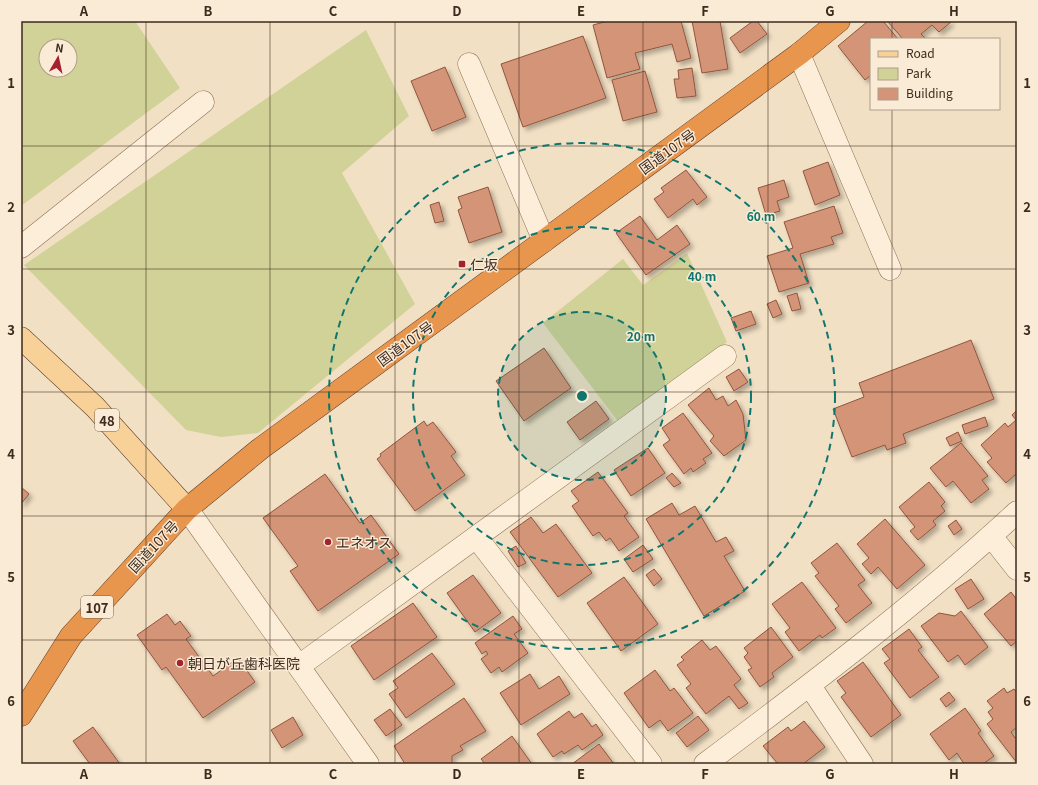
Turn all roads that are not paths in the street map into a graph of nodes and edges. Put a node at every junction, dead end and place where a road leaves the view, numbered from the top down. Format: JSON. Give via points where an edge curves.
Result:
{"nodes":[{"id":1,"x":839,"y":21,"type":"edge"},
{"id":2,"x":799,"y":54,"type":"junction"},
{"id":3,"x":469,"y":64,"type":"dead end"},
{"id":4,"x":203,"y":102,"type":"dead end"},
{"id":5,"x":544,"y":241,"type":"junction"},
{"id":6,"x":21,"y":247,"type":"edge"},
{"id":7,"x":890,"y":269,"type":"dead end"},
{"id":8,"x":21,"y":338,"type":"edge"},
{"id":9,"x":725,"y":356,"type":"dead end"},
{"id":10,"x":187,"y":509,"type":"junction"},
{"id":11,"x":1017,"y":512,"type":"edge"},
{"id":12,"x":991,"y":536,"type":"junction"},
{"id":13,"x":477,"y":538,"type":"junction"},
{"id":14,"x":1017,"y":569,"type":"edge"},
{"id":15,"x":299,"y":666,"type":"junction"},
{"id":16,"x":810,"y":686,"type":"junction"},
{"id":17,"x":21,"y":715,"type":"edge"},
{"id":18,"x":368,"y":764,"type":"edge"},
{"id":19,"x":651,"y":764,"type":"edge"},
{"id":20,"x":705,"y":764,"type":"edge"},
{"id":21,"x":862,"y":764,"type":"edge"}],
"edges":[{"from":1,"to":2,"type":"highway","name":"国道107号","number":"107"},
{"from":2,"to":5,"type":"highway","name":"国道107号","number":"107"},
{"from":2,"to":7,"type":"street"},
{"from":3,"to":5,"type":"street"},
{"from":4,"to":6,"type":"street"},
{"from":5,"to":10,"type":"highway","name":"国道107号","number":"107","via":[[260,449]]},
{"from":8,"to":10,"type":"main road","number":"48","via":[[95,407]]},
{"from":9,"to":13,"type":"street"},
{"from":10,"to":15,"type":"street"},
{"from":10,"to":17,"type":"highway","name":"国道107号","number":"107","via":[[71,636]]},
{"from":11,"to":12,"type":"street"},
{"from":12,"to":14,"type":"street"},
{"from":12,"to":16,"type":"street"},
{"from":13,"to":15,"type":"street"},
{"from":13,"to":19,"type":"street"},
{"from":15,"to":18,"type":"street"},
{"from":16,"to":20,"type":"street"},
{"from":16,"to":21,"type":"street"}]}
